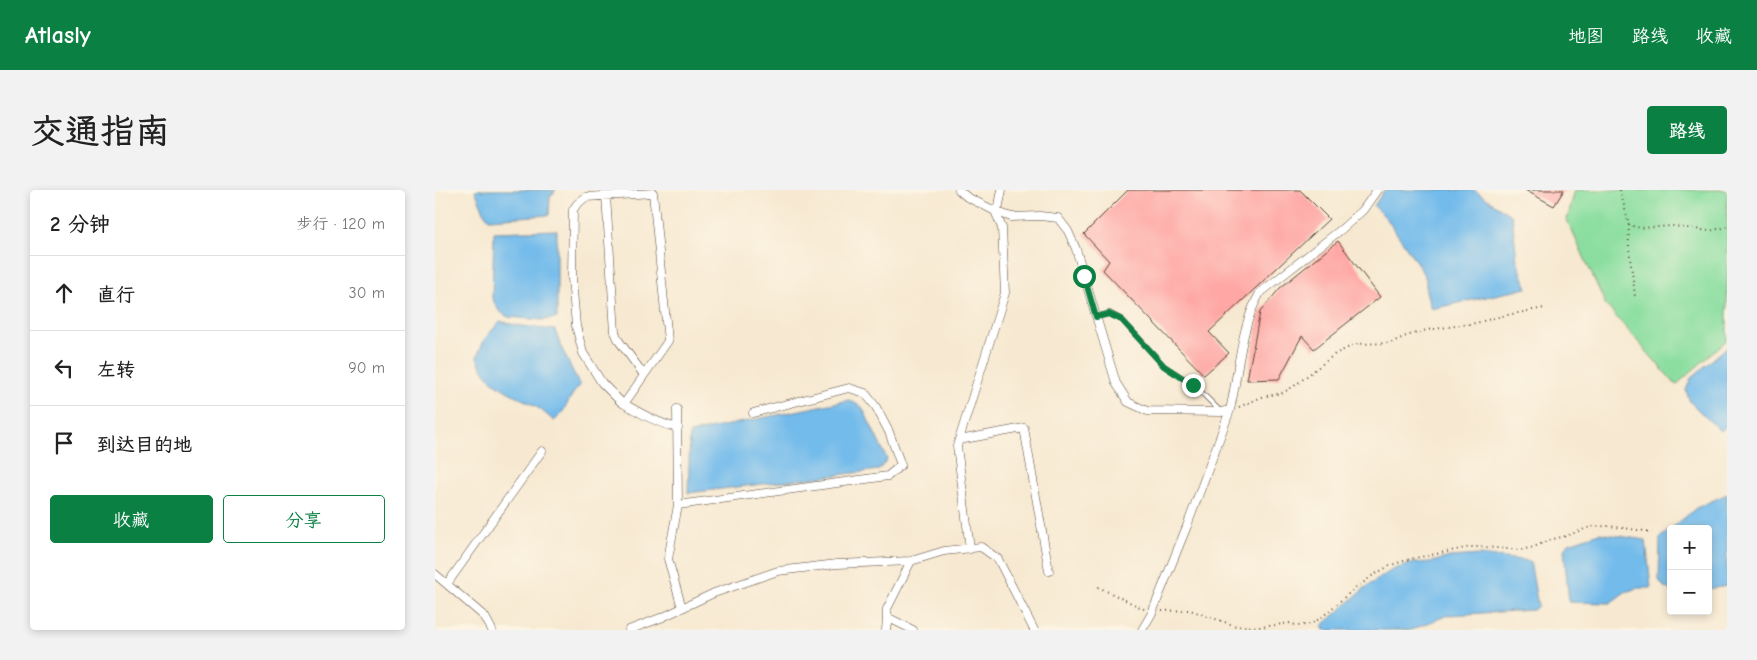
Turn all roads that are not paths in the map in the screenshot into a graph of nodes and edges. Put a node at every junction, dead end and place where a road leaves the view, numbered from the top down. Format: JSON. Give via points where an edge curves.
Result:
{"nodes":[{"id":1,"x":959,"y":190,"type":"edge"},
{"id":2,"x":1003,"y":190,"type":"edge"},
{"id":3,"x":1377,"y":190,"type":"edge"},
{"id":4,"x":588,"y":194,"type":"edge"},
{"id":5,"x":606,"y":196,"type":"junction"},
{"id":6,"x":995,"y":211,"type":"junction"},
{"id":7,"x":1096,"y":317,"type":"junction"},
{"id":8,"x":644,"y":375,"type":"junction"},
{"id":9,"x":624,"y":404,"type":"junction"},
{"id":10,"x":677,"y":409,"type":"dead end"},
{"id":11,"x":1230,"y":410,"type":"junction"},
{"id":12,"x":1221,"y":412,"type":"junction"},
{"id":13,"x":753,"y":413,"type":"dead end"},
{"id":14,"x":678,"y":428,"type":"junction"},
{"id":15,"x":959,"y":440,"type":"junction"},
{"id":16,"x":542,"y":451,"type":"dead end"},
{"id":17,"x":678,"y":505,"type":"junction"},
{"id":18,"x":970,"y":548,"type":"junction"},
{"id":19,"x":911,"y":561,"type":"junction"},
{"id":20,"x":1049,"y":571,"type":"dead end"},
{"id":21,"x":435,"y":574,"type":"edge"},
{"id":22,"x":447,"y":584,"type":"junction"},
{"id":23,"x":682,"y":608,"type":"junction"},
{"id":24,"x":887,"y":617,"type":"junction"},
{"id":25,"x":492,"y":630,"type":"edge"},
{"id":26,"x":629,"y":630,"type":"edge"},
{"id":27,"x":886,"y":630,"type":"edge"},
{"id":28,"x":913,"y":630,"type":"edge"},
{"id":29,"x":1034,"y":630,"type":"edge"},
{"id":30,"x":1142,"y":630,"type":"edge"}],
"edges":[{"from":1,"to":6,"type":"street"},
{"from":2,"to":6,"type":"street"},
{"from":3,"to":11,"type":"street","via":[[1363,210],[1343,228],[1260,293],[1243,338]]},
{"from":4,"to":5,"type":"street"},
{"from":4,"to":9,"type":"street","via":[[573,210],[572,278],[576,326],[583,353],[602,383]]},
{"from":5,"to":8,"type":"street","via":[[615,332]]},
{"from":5,"to":8,"type":"street","via":[[653,192],[668,341]]},
{"from":6,"to":7,"type":"street","via":[[1011,217],[1058,218],[1077,249]]},
{"from":6,"to":15,"type":"street","via":[[1002,228],[1005,293]]},
{"from":7,"to":12,"type":"lane","via":[[1109,314],[1122,320],[1164,366],[1193,385]]},
{"from":7,"to":12,"type":"street","via":[[1116,383],[1128,402],[1147,411]]},
{"from":8,"to":9,"type":"street"},
{"from":9,"to":14,"type":"street","via":[[659,424]]},
{"from":10,"to":14,"type":"street"},
{"from":11,"to":12,"type":"street"},
{"from":11,"to":30,"type":"street","via":[[1187,526]]},
{"from":13,"to":17,"type":"street","via":[[849,388],[865,393],[889,432],[901,465],[888,476]]},
{"from":14,"to":17,"type":"street"},
{"from":15,"to":18,"type":"street","via":[[957,446]]},
{"from":15,"to":20,"type":"street","via":[[1024,428]]},
{"from":16,"to":22,"type":"street"},
{"from":17,"to":23,"type":"street","via":[[668,559]]},
{"from":18,"to":19,"type":"street","via":[[944,551]]},
{"from":18,"to":29,"type":"street","via":[[981,547],[998,560]]},
{"from":19,"to":23,"type":"street","via":[[837,564],[778,571]]},
{"from":19,"to":24,"type":"street","via":[[887,610]]},
{"from":21,"to":22,"type":"street"},
{"from":22,"to":25,"type":"street","via":[[485,616]]},
{"from":23,"to":26,"type":"street"},
{"from":24,"to":27,"type":"street"},
{"from":24,"to":28,"type":"street"}]}
